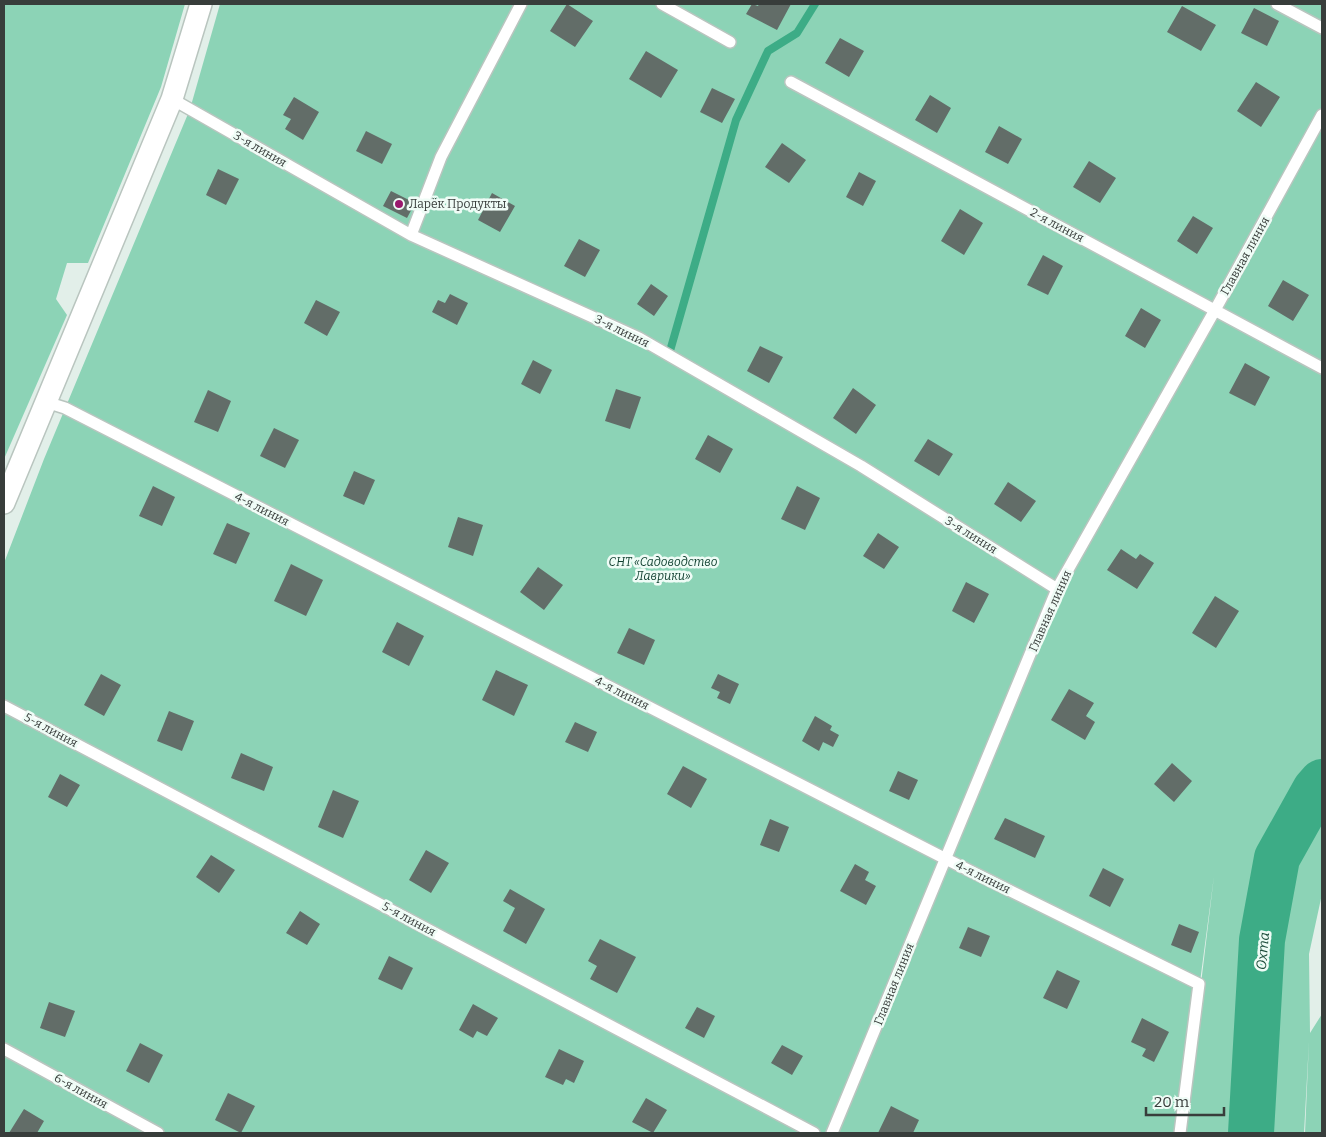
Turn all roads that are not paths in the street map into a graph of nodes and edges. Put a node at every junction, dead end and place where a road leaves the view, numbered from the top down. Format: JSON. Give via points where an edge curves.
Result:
{"nodes":[{"id":1,"x":200,"y":4,"type":"edge"},
{"id":2,"x":521,"y":4,"type":"edge"},
{"id":3,"x":662,"y":4,"type":"edge"},
{"id":4,"x":1277,"y":4,"type":"edge"},
{"id":5,"x":1322,"y":28,"type":"edge"},
{"id":6,"x":730,"y":42,"type":"dead end"},
{"id":7,"x":791,"y":82,"type":"dead end"},
{"id":8,"x":172,"y":99,"type":"junction"},
{"id":9,"x":1322,"y":115,"type":"edge"},
{"id":10,"x":411,"y":235,"type":"junction"},
{"id":11,"x":1215,"y":310,"type":"junction"},
{"id":12,"x":1322,"y":368,"type":"edge"},
{"id":13,"x":46,"y":402,"type":"junction"},
{"id":14,"x":4,"y":503,"type":"edge"},
{"id":15,"x":1058,"y":589,"type":"junction"},
{"id":16,"x":4,"y":706,"type":"edge"},
{"id":17,"x":946,"y":859,"type":"junction"},
{"id":18,"x":4,"y":1049,"type":"edge"},
{"id":19,"x":158,"y":1133,"type":"edge"},
{"id":20,"x":814,"y":1133,"type":"edge"},
{"id":21,"x":832,"y":1133,"type":"edge"},
{"id":22,"x":1180,"y":1133,"type":"edge"}],
"edges":[{"from":1,"to":8,"type":"street"},
{"from":2,"to":10,"type":"lane","via":[[441,157]]},
{"from":3,"to":6,"type":"lane"},
{"from":4,"to":5,"type":"lane"},
{"from":7,"to":11,"type":"lane","name":"2-я линия"},
{"from":8,"to":10,"type":"lane","name":"3-я линия"},
{"from":8,"to":13,"type":"street"},
{"from":9,"to":11,"type":"lane","name":"Главная линия"},
{"from":10,"to":15,"type":"lane","name":"3-я линия","via":[[639,338],[860,466]]},
{"from":11,"to":12,"type":"lane","name":"2-я линия"},
{"from":11,"to":15,"type":"lane","name":"Главная линия"},
{"from":13,"to":14,"type":"street"},
{"from":13,"to":17,"type":"lane","name":"4-я линия","via":[[74,413]]},
{"from":15,"to":17,"type":"lane","name":"Главная линия"},
{"from":16,"to":20,"type":"lane","name":"5-я линия"},
{"from":17,"to":21,"type":"lane","name":"Главная линия"},
{"from":17,"to":22,"type":"lane","name":"4-я линия","via":[[1199,984]]},
{"from":18,"to":19,"type":"lane","name":"6-я линия"}]}
